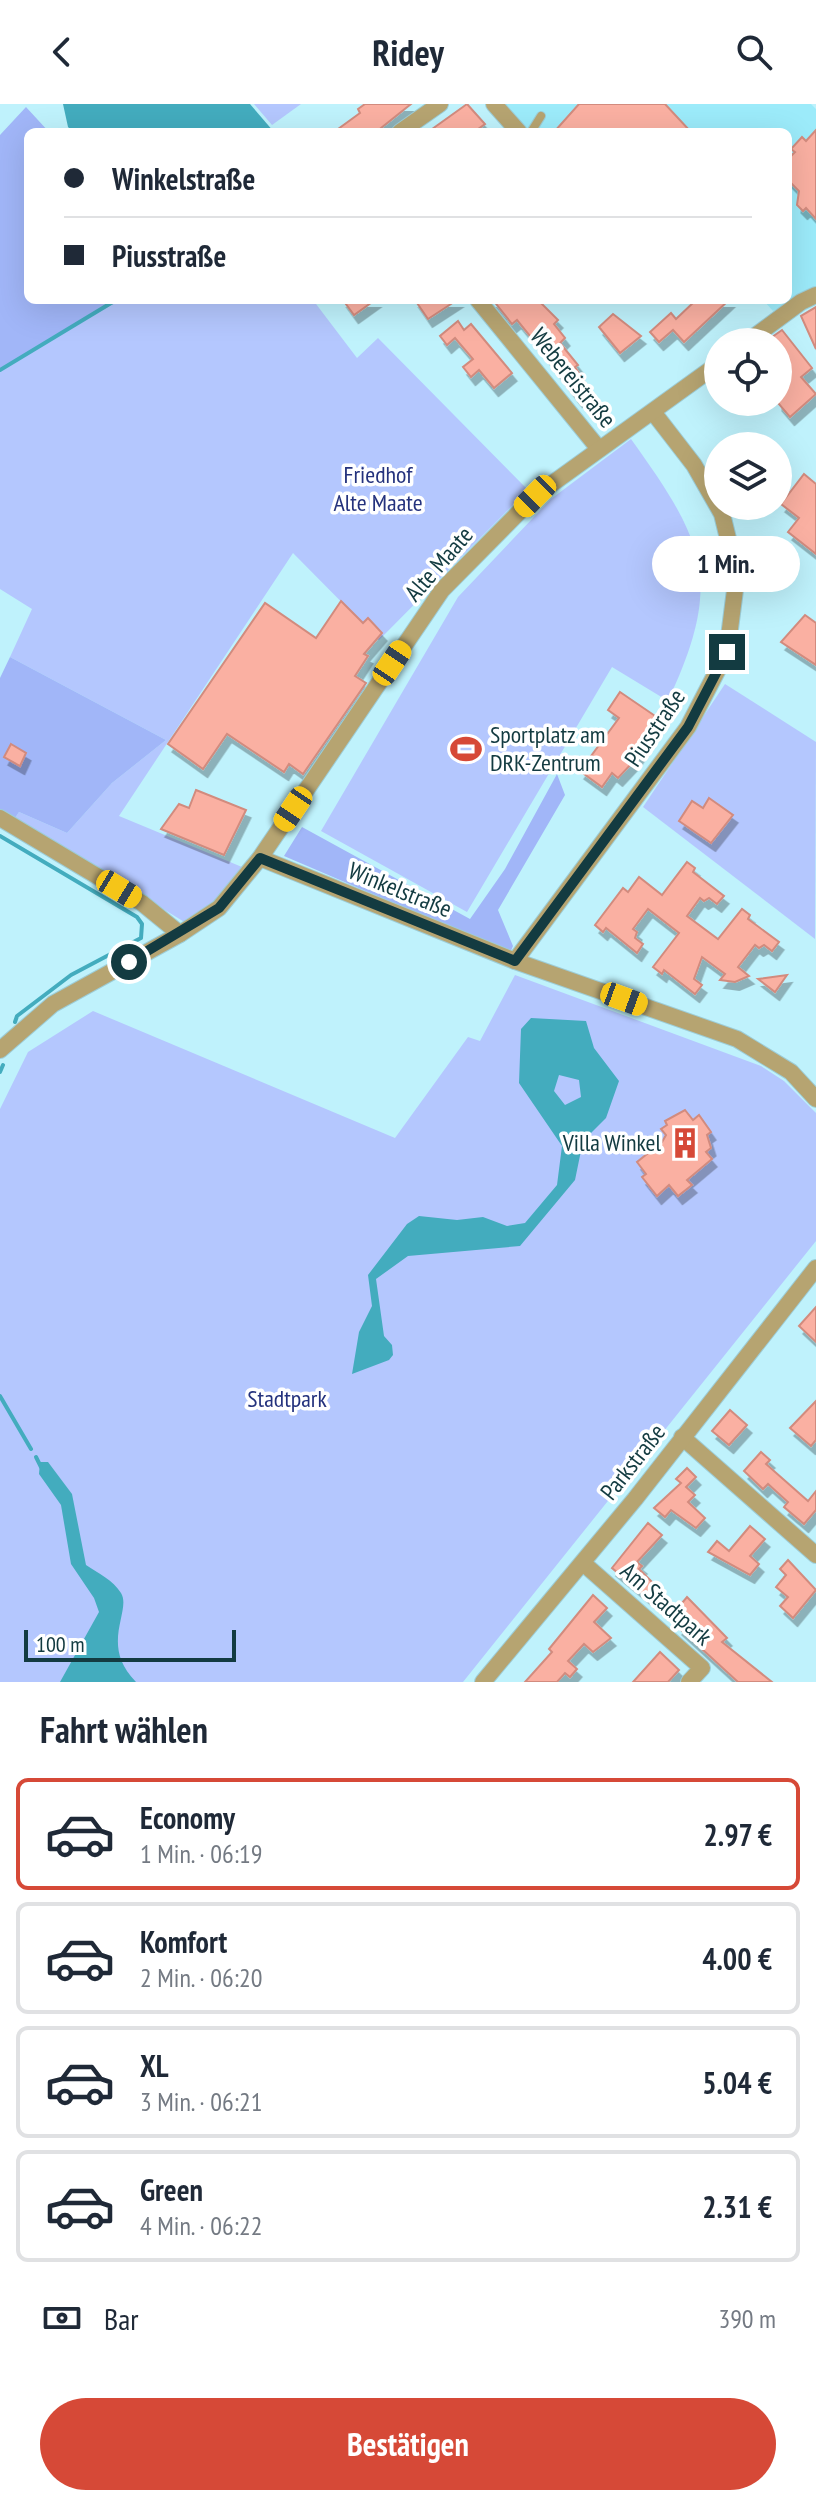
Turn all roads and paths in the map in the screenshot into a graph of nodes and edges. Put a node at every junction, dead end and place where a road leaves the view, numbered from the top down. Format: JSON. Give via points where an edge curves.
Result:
{"nodes":[{"id":1,"x":440,"y":104,"type":"edge"},
{"id":2,"x":494,"y":104,"type":"edge"},
{"id":3,"x":541,"y":116,"type":"dead end"},
{"id":4,"x":406,"y":128,"type":"edge"},
{"id":5,"x":515,"y":128,"type":"edge"},
{"id":6,"x":534,"y":128,"type":"edge"},
{"id":7,"x":816,"y":295,"type":"edge"},
{"id":8,"x":481,"y":304,"type":"edge"},
{"id":9,"x":766,"y":328,"type":"edge"},
{"id":10,"x":704,"y":374,"type":"edge"},
{"id":11,"x":653,"y":412,"type":"junction"},
{"id":12,"x":599,"y":449,"type":"junction"},
{"id":13,"x":0,"y":818,"type":"edge"},
{"id":14,"x":260,"y":858,"type":"junction"},
{"id":15,"x":180,"y":934,"type":"junction"},
{"id":16,"x":515,"y":961,"type":"junction"},
{"id":17,"x":0,"y":1050,"type":"edge"},
{"id":18,"x":816,"y":1099,"type":"edge"},
{"id":19,"x":816,"y":1268,"type":"edge"},
{"id":20,"x":682,"y":1437,"type":"junction"},
{"id":21,"x":815,"y":1552,"type":"edge"},
{"id":22,"x":583,"y":1563,"type":"junction"},
{"id":23,"x":483,"y":1682,"type":"edge"},
{"id":24,"x":689,"y":1682,"type":"edge"}],
"edges":[{"from":1,"to":4,"type":"street"},
{"from":2,"to":5,"type":"street"},
{"from":3,"to":6,"type":"lane"},
{"from":7,"to":9,"type":"street"},
{"from":8,"to":12,"type":"street","name":"Webereistraße"},
{"from":10,"to":11,"type":"street","name":"Alte Maate"},
{"from":11,"to":12,"type":"street","name":"Alte Maate"},
{"from":11,"to":16,"type":"street","name":"Piusstraße","via":[[713,497],[739,562],[727,652],[675,745]]},
{"from":12,"to":14,"type":"street","name":"Alte Maate","via":[[535,496],[442,590]]},
{"from":13,"to":15,"type":"street","via":[[142,903]]},
{"from":14,"to":15,"type":"street","via":[[219,908]]},
{"from":14,"to":16,"type":"street","name":"Winkelstraße"},
{"from":15,"to":17,"type":"street","via":[[53,1004]]},
{"from":16,"to":18,"type":"street","name":"Winkelstraße","via":[[737,1039],[791,1072]]},
{"from":19,"to":20,"type":"street","name":"Parkstraße"},
{"from":20,"to":21,"type":"street"},
{"from":20,"to":22,"type":"street","name":"Parkstraße"},
{"from":22,"to":23,"type":"street","name":"Parkstraße"},
{"from":22,"to":24,"type":"street","name":"Am Stadtpark","via":[[702,1668]]}]}
